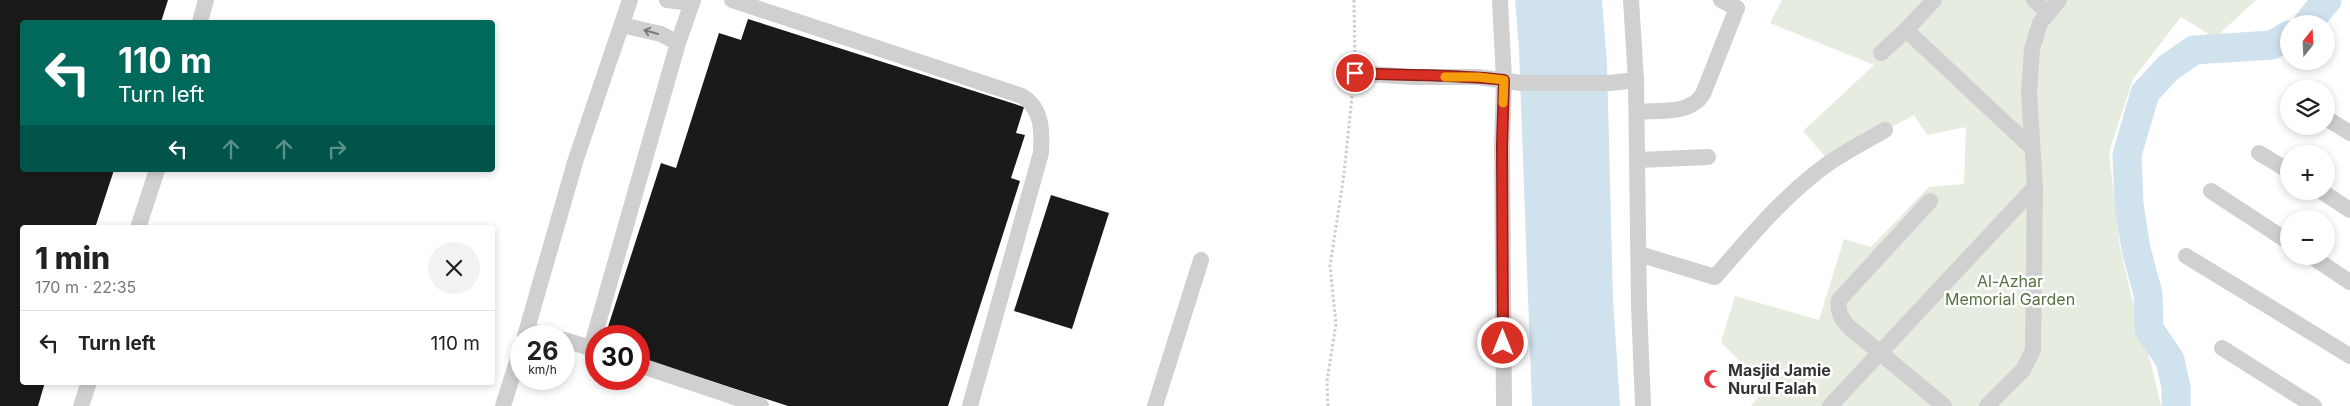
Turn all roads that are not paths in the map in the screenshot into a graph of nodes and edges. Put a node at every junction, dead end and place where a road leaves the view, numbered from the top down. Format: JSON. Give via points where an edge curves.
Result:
{"nodes":[{"id":1,"x":206,"y":0,"type":"edge"},
{"id":2,"x":630,"y":0,"type":"edge"},
{"id":3,"x":667,"y":0,"type":"edge"},
{"id":4,"x":732,"y":0,"type":"edge"},
{"id":5,"x":1500,"y":0,"type":"edge"},
{"id":6,"x":1630,"y":0,"type":"edge"},
{"id":7,"x":1721,"y":0,"type":"edge"},
{"id":8,"x":1934,"y":0,"type":"edge"},
{"id":9,"x":2034,"y":0,"type":"edge"},
{"id":10,"x":2059,"y":0,"type":"edge"},
{"id":11,"x":693,"y":1,"type":"edge"},
{"id":12,"x":1739,"y":4,"type":"edge"},
{"id":13,"x":2047,"y":12,"type":"junction"},
{"id":14,"x":201,"y":20,"type":"edge"},
{"id":15,"x":622,"y":25,"type":"junction"},
{"id":16,"x":1906,"y":30,"type":"junction"},
{"id":17,"x":678,"y":43,"type":"junction"},
{"id":18,"x":1882,"y":53,"type":"dead end"},
{"id":19,"x":1355,"y":73,"type":"road end"},
{"id":20,"x":1504,"y":80,"type":"junction"},
{"id":21,"x":1636,"y":80,"type":"junction"},
{"id":22,"x":1637,"y":112,"type":"junction"},
{"id":23,"x":2335,"y":124,"type":"edge"},
{"id":24,"x":1885,"y":130,"type":"dead end"},
{"id":25,"x":2350,"y":133,"type":"edge"},
{"id":26,"x":2032,"y":148,"type":"junction"},
{"id":27,"x":2259,"y":153,"type":"dead end"},
{"id":28,"x":1708,"y":157,"type":"dead end"},
{"id":29,"x":1638,"y":160,"type":"junction"},
{"id":30,"x":2280,"y":166,"type":"edge"},
{"id":31,"x":156,"y":172,"type":"edge"},
{"id":32,"x":2035,"y":187,"type":"junction"},
{"id":33,"x":2211,"y":190,"type":"dead end"},
{"id":34,"x":2335,"y":200,"type":"edge"},
{"id":35,"x":1930,"y":201,"type":"dead end"},
{"id":36,"x":2350,"y":210,"type":"edge"},
{"id":37,"x":139,"y":225,"type":"edge"},
{"id":38,"x":2280,"y":236,"type":"edge"},
{"id":39,"x":1639,"y":254,"type":"junction"},
{"id":40,"x":2186,"y":256,"type":"dead end"},
{"id":41,"x":1201,"y":260,"type":"dead end"},
{"id":42,"x":2324,"y":265,"type":"edge"},
{"id":43,"x":2350,"y":282,"type":"edge"},
{"id":44,"x":528,"y":325,"type":"edge"},
{"id":45,"x":601,"y":325,"type":"edge"},
{"id":46,"x":2222,"y":348,"type":"dead end"},
{"id":47,"x":1879,"y":353,"type":"junction"},
{"id":48,"x":2350,"y":356,"type":"edge"},
{"id":49,"x":650,"y":369,"type":"edge"},
{"id":50,"x":510,"y":384,"type":"edge"},
{"id":51,"x":88,"y":385,"type":"edge"},
{"id":52,"x":81,"y":406,"type":"edge"},
{"id":53,"x":503,"y":406,"type":"edge"},
{"id":54,"x":761,"y":406,"type":"edge"},
{"id":55,"x":970,"y":406,"type":"edge"},
{"id":56,"x":1155,"y":406,"type":"edge"},
{"id":57,"x":1504,"y":406,"type":"edge"},
{"id":58,"x":1643,"y":406,"type":"edge"},
{"id":59,"x":1830,"y":406,"type":"edge"},
{"id":60,"x":1944,"y":406,"type":"edge"},
{"id":61,"x":1987,"y":406,"type":"edge"},
{"id":62,"x":2314,"y":406,"type":"edge"}],
"edges":[{"from":1,"to":14,"type":"street"},
{"from":2,"to":15,"type":"street"},
{"from":3,"to":11,"type":"street"},
{"from":4,"to":55,"type":"street","via":[[1030,101],[1041,121],[1041,153]]},
{"from":5,"to":20,"type":"street"},
{"from":6,"to":21,"type":"street"},
{"from":7,"to":12,"type":"street"},
{"from":8,"to":16,"type":"street"},
{"from":9,"to":13,"type":"street"},
{"from":10,"to":13,"type":"street"},
{"from":11,"to":17,"type":"street"},
{"from":12,"to":22,"type":"street","via":[[1698,103],[1687,108]]},
{"from":13,"to":26,"type":"street","via":[[2032,49],[2029,93]]},
{"from":17,"to":15,"type":"street","one_way":true,"via":[[661,34]]},
{"from":15,"to":44,"type":"street","via":[[576,159]]},
{"from":16,"to":18,"type":"street"},
{"from":16,"to":26,"type":"street"},
{"from":17,"to":45,"type":"street"},
{"from":19,"to":20,"type":"street"},
{"from":20,"to":21,"type":"street","via":[[1521,83],[1610,83]]},
{"from":20,"to":57,"type":"street"},
{"from":21,"to":22,"type":"street"},
{"from":22,"to":29,"type":"street"},
{"from":23,"to":25,"type":"street"},
{"from":24,"to":39,"type":"street","via":[[1828,164],[1803,185],[1714,277]]},
{"from":26,"to":32,"type":"street"},
{"from":27,"to":30,"type":"street"},
{"from":28,"to":29,"type":"street"},
{"from":29,"to":39,"type":"street"},
{"from":31,"to":37,"type":"street"},
{"from":32,"to":47,"type":"street"},
{"from":32,"to":61,"type":"street","via":[[2033,350],[2023,370]]},
{"from":33,"to":38,"type":"street"},
{"from":34,"to":36,"type":"street"},
{"from":35,"to":47,"type":"street","via":[[1839,300],[1841,318]]},
{"from":39,"to":58,"type":"street"},
{"from":40,"to":48,"type":"street"},
{"from":41,"to":56,"type":"street"},
{"from":42,"to":43,"type":"street"},
{"from":46,"to":62,"type":"street"},
{"from":47,"to":59,"type":"street"},
{"from":47,"to":60,"type":"street"},
{"from":49,"to":54,"type":"street"},
{"from":50,"to":53,"type":"street"},
{"from":51,"to":52,"type":"street"}]}
